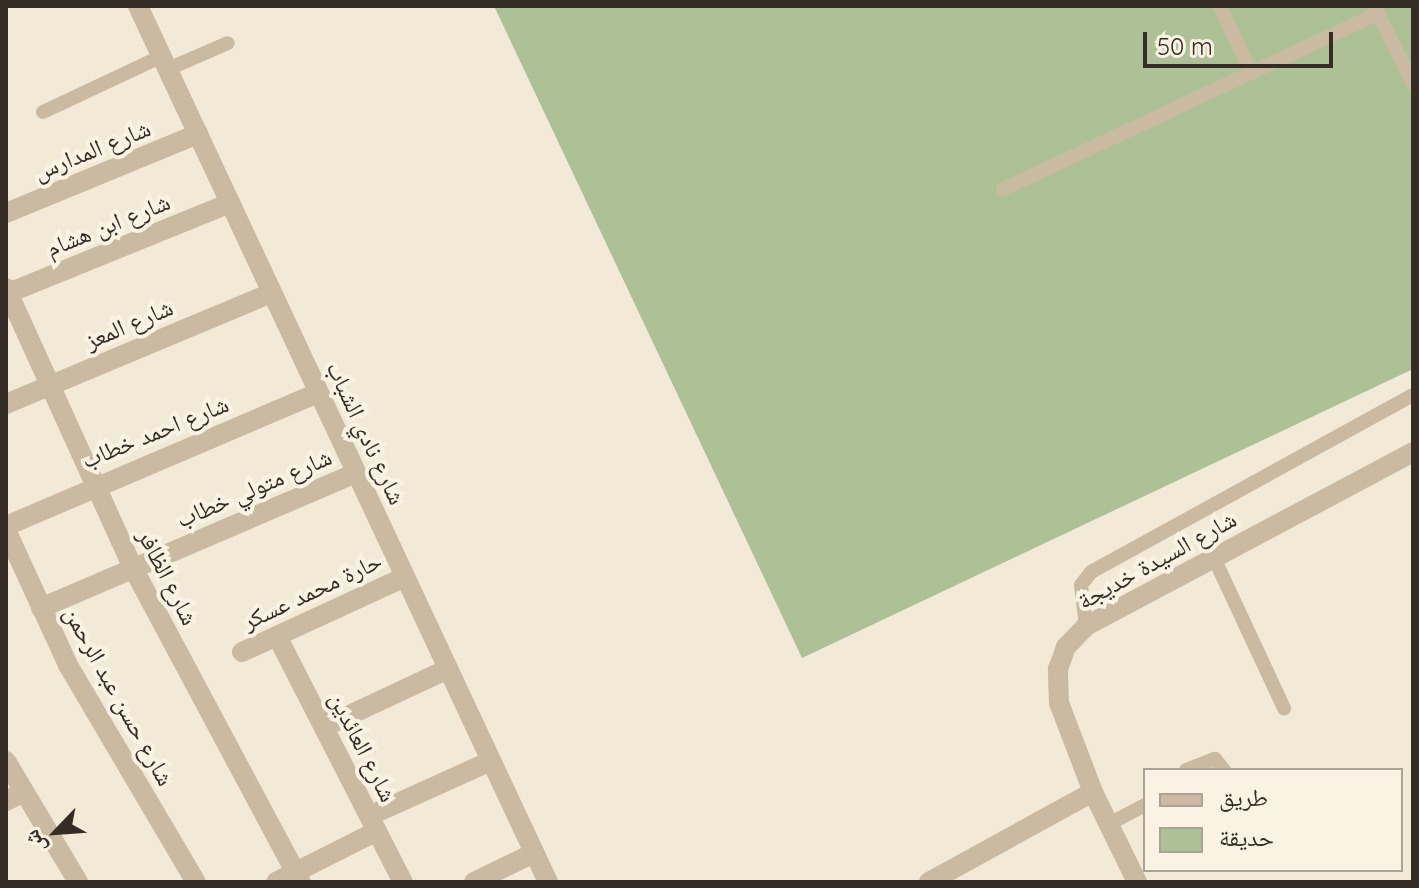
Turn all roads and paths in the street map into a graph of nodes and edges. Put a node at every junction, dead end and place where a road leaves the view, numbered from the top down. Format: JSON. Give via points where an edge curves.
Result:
{"nodes":[{"id":1,"x":138,"y":6,"type":"edge"},
{"id":2,"x":1220,"y":6,"type":"edge"},
{"id":3,"x":1376,"y":10,"type":"edge"},
{"id":4,"x":228,"y":43,"type":"dead end"},
{"id":5,"x":165,"y":63,"type":"junction"},
{"id":6,"x":1251,"y":73,"type":"junction"},
{"id":7,"x":1413,"y":84,"type":"edge"},
{"id":8,"x":43,"y":112,"type":"dead end"},
{"id":9,"x":198,"y":134,"type":"junction"},
{"id":10,"x":1003,"y":189,"type":"dead end"},
{"id":11,"x":230,"y":203,"type":"junction"},
{"id":12,"x":6,"y":213,"type":"edge"},
{"id":13,"x":7,"y":292,"type":"edge"},
{"id":14,"x":272,"y":293,"type":"junction"},
{"id":15,"x":50,"y":385,"type":"junction"},
{"id":16,"x":318,"y":393,"type":"junction"},
{"id":17,"x":1413,"y":395,"type":"edge"},
{"id":18,"x":6,"y":404,"type":"edge"},
{"id":19,"x":1413,"y":452,"type":"edge"},
{"id":20,"x":356,"y":473,"type":"junction"},
{"id":21,"x":95,"y":485,"type":"junction"},
{"id":22,"x":8,"y":526,"type":"edge"},
{"id":23,"x":1214,"y":558,"type":"junction"},
{"id":24,"x":133,"y":568,"type":"junction"},
{"id":25,"x":405,"y":577,"type":"junction"},
{"id":26,"x":41,"y":608,"type":"junction"},
{"id":27,"x":1086,"y":626,"type":"junction"},
{"id":28,"x":277,"y":636,"type":"junction"},
{"id":29,"x":242,"y":652,"type":"dead end"},
{"id":30,"x":448,"y":669,"type":"junction"},
{"id":31,"x":1284,"y":708,"type":"dead end"},
{"id":32,"x":324,"y":727,"type":"junction"},
{"id":33,"x":6,"y":761,"type":"edge"},
{"id":34,"x":491,"y":761,"type":"junction"},
{"id":35,"x":1191,"y":768,"type":"edge"},
{"id":36,"x":1222,"y":768,"type":"edge"},
{"id":37,"x":1093,"y":792,"type":"junction"},
{"id":38,"x":15,"y":796,"type":"edge"},
{"id":39,"x":1143,"y":806,"type":"edge"},
{"id":40,"x":373,"y":823,"type":"junction"},
{"id":41,"x":1109,"y":824,"type":"junction"},
{"id":42,"x":534,"y":853,"type":"junction"},
{"id":43,"x":298,"y":877,"type":"edge"},
{"id":44,"x":74,"y":881,"type":"edge"},
{"id":45,"x":196,"y":882,"type":"edge"},
{"id":46,"x":276,"y":882,"type":"edge"},
{"id":47,"x":403,"y":882,"type":"edge"},
{"id":48,"x":474,"y":882,"type":"edge"},
{"id":49,"x":548,"y":882,"type":"edge"},
{"id":50,"x":929,"y":882,"type":"edge"},
{"id":51,"x":1137,"y":882,"type":"edge"}],
"edges":[{"from":1,"to":5,"type":"street","name":"شارع نادي الشباب"},
{"from":2,"to":6,"type":"lane"},
{"from":3,"to":6,"type":"lane"},
{"from":3,"to":7,"type":"lane"},
{"from":4,"to":5,"type":"lane"},
{"from":5,"to":8,"type":"lane"},
{"from":5,"to":9,"type":"street","name":"شارع نادي الشباب"},
{"from":6,"to":10,"type":"lane"},
{"from":9,"to":11,"type":"street","name":"شارع نادي الشباب"},
{"from":9,"to":12,"type":"street","name":"شارع المدارس"},
{"from":11,"to":13,"type":"street","name":"شارع ابن هشام"},
{"from":11,"to":14,"type":"street","name":"شارع نادي الشباب"},
{"from":13,"to":15,"type":"street","name":"شارع الظافر"},
{"from":14,"to":15,"type":"street","name":"شارع المعز"},
{"from":14,"to":16,"type":"street","name":"شارع نادي الشباب"},
{"from":15,"to":18,"type":"street","name":"شارع المعز"},
{"from":15,"to":21,"type":"street","name":"شارع الظافر"},
{"from":16,"to":20,"type":"street","name":"شارع نادي الشباب"},
{"from":16,"to":21,"type":"street","name":"شارع احمد خطاب"},
{"from":17,"to":27,"type":"lane","via":[[1091,572],[1081,585]]},
{"from":19,"to":23,"type":"street","name":"شارع السيدة خديجة"},
{"from":20,"to":24,"type":"street","name":"شارع متولي خطاب"},
{"from":20,"to":25,"type":"street","name":"شارع نادي الشباب"},
{"from":21,"to":22,"type":"street","name":"شارع احمد خطاب"},
{"from":21,"to":24,"type":"street","name":"شارع الظافر"},
{"from":22,"to":26,"type":"street","name":"شارع حسن عبد الرحمن"},
{"from":23,"to":27,"type":"street","name":"شارع السيدة خديجة"},
{"from":23,"to":31,"type":"lane"},
{"from":24,"to":26,"type":"street","name":"شارع متولي خطاب"},
{"from":24,"to":43,"type":"street","name":"شارع الظافر"},
{"from":25,"to":28,"type":"street","name":"حارة محمد عسكر"},
{"from":25,"to":30,"type":"street","name":"شارع نادي الشباب"},
{"from":26,"to":45,"type":"street","name":"شارع حسن عبد الرحمن","via":[[68,665]]},
{"from":27,"to":37,"type":"street","name":"شارع السيدة خديجة","via":[[1066,647],[1058,681],[1059,703]]},
{"from":28,"to":29,"type":"street","name":"حارة محمد عسكر"},
{"from":28,"to":32,"type":"street","name":"شارع العائدين"},
{"from":30,"to":32,"type":"street"},
{"from":30,"to":34,"type":"street","name":"شارع نادي الشباب"},
{"from":32,"to":40,"type":"street","name":"شارع العائدين"},
{"from":33,"to":38,"type":"street"},
{"from":34,"to":40,"type":"street"},
{"from":34,"to":42,"type":"street","name":"شارع نادي الشباب"},
{"from":35,"to":36,"type":"lane","via":[[1215,759]]},
{"from":37,"to":41,"type":"street"},
{"from":37,"to":50,"type":"street"},
{"from":38,"to":44,"type":"street"},
{"from":39,"to":41,"type":"lane"},
{"from":40,"to":43,"type":"street"},
{"from":40,"to":47,"type":"street","name":"شارع العائدين"},
{"from":41,"to":51,"type":"street"},
{"from":42,"to":48,"type":"street"},
{"from":42,"to":49,"type":"street","name":"شارع نادي الشباب"},
{"from":43,"to":46,"type":"street"}]}
